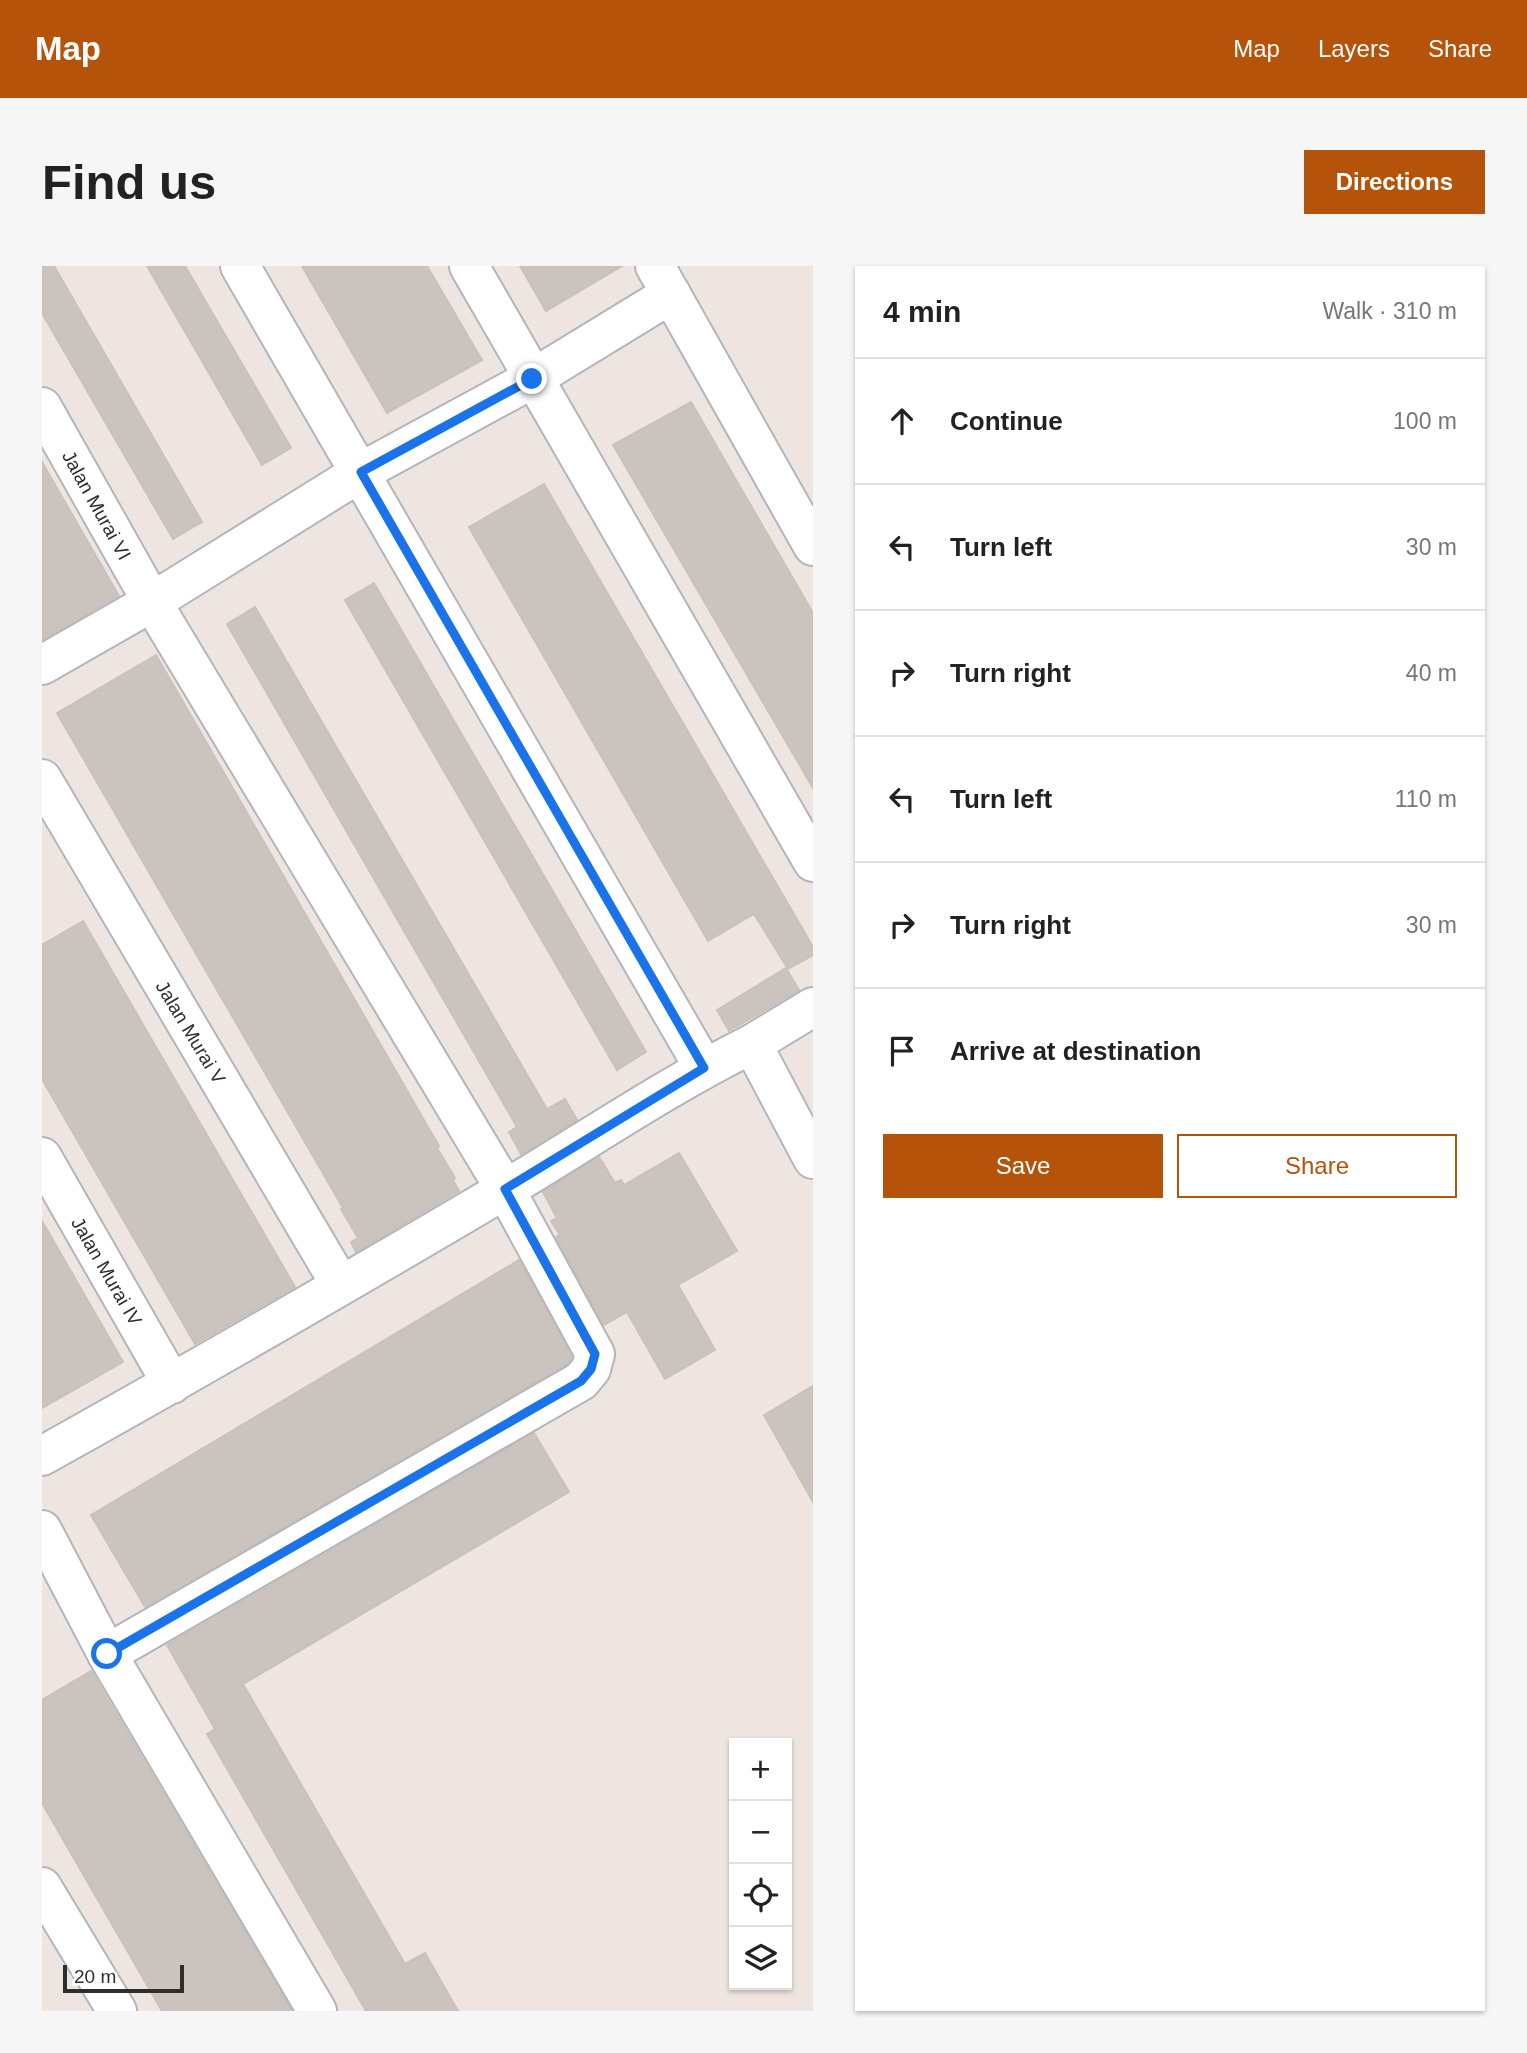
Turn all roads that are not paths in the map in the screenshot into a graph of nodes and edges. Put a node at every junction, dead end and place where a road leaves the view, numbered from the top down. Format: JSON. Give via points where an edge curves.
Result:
{"nodes":[{"id":1,"x":240,"y":266,"type":"edge"},
{"id":2,"x":469,"y":266,"type":"edge"},
{"id":3,"x":663,"y":280,"type":"edge"},
{"id":4,"x":532,"y":379,"type":"junction"},
{"id":5,"x":42,"y":407,"type":"edge"},
{"id":6,"x":361,"y":472,"type":"junction"},
{"id":7,"x":813,"y":546,"type":"edge"},
{"id":8,"x":152,"y":602,"type":"junction"},
{"id":9,"x":42,"y":665,"type":"edge"},
{"id":10,"x":42,"y":779,"type":"edge"},
{"id":11,"x":813,"y":862,"type":"edge"},
{"id":12,"x":813,"y":1006,"type":"edge"},
{"id":13,"x":752,"y":1044,"type":"junction"},
{"id":14,"x":704,"y":1068,"type":"junction"},
{"id":15,"x":42,"y":1157,"type":"edge"},
{"id":16,"x":813,"y":1159,"type":"edge"},
{"id":17,"x":505,"y":1189,"type":"junction"},
{"id":18,"x":340,"y":1284,"type":"junction"},
{"id":19,"x":172,"y":1384,"type":"junction"},
{"id":20,"x":42,"y":1456,"type":"edge"},
{"id":21,"x":42,"y":1530,"type":"edge"},
{"id":22,"x":107,"y":1654,"type":"junction"},
{"id":23,"x":42,"y":1887,"type":"edge"},
{"id":24,"x":117,"y":2011,"type":"edge"},
{"id":25,"x":317,"y":2011,"type":"edge"}],
"edges":[{"from":1,"to":6,"type":"street"},
{"from":2,"to":4,"type":"street"},
{"from":3,"to":4,"type":"street"},
{"from":3,"to":7,"type":"street"},
{"from":4,"to":6,"type":"street"},
{"from":4,"to":11,"type":"street"},
{"from":5,"to":8,"type":"street","name":"Jalan Murai VI"},
{"from":6,"to":8,"type":"street"},
{"from":6,"to":14,"type":"street"},
{"from":8,"to":9,"type":"street"},
{"from":8,"to":17,"type":"street","name":"Jalan Murai VI"},
{"from":10,"to":18,"type":"street","name":"Jalan Murai V"},
{"from":12,"to":13,"type":"street"},
{"from":13,"to":14,"type":"street"},
{"from":13,"to":16,"type":"street"},
{"from":14,"to":17,"type":"street"},
{"from":15,"to":19,"type":"street","name":"Jalan Murai IV"},
{"from":17,"to":18,"type":"street"},
{"from":17,"to":22,"type":"street","name":"Jalan Murai VI","via":[[595,1354],[586,1376]]},
{"from":18,"to":19,"type":"street"},
{"from":19,"to":20,"type":"street"},
{"from":21,"to":22,"type":"street"},
{"from":22,"to":25,"type":"street"},
{"from":23,"to":24,"type":"street"}]}
